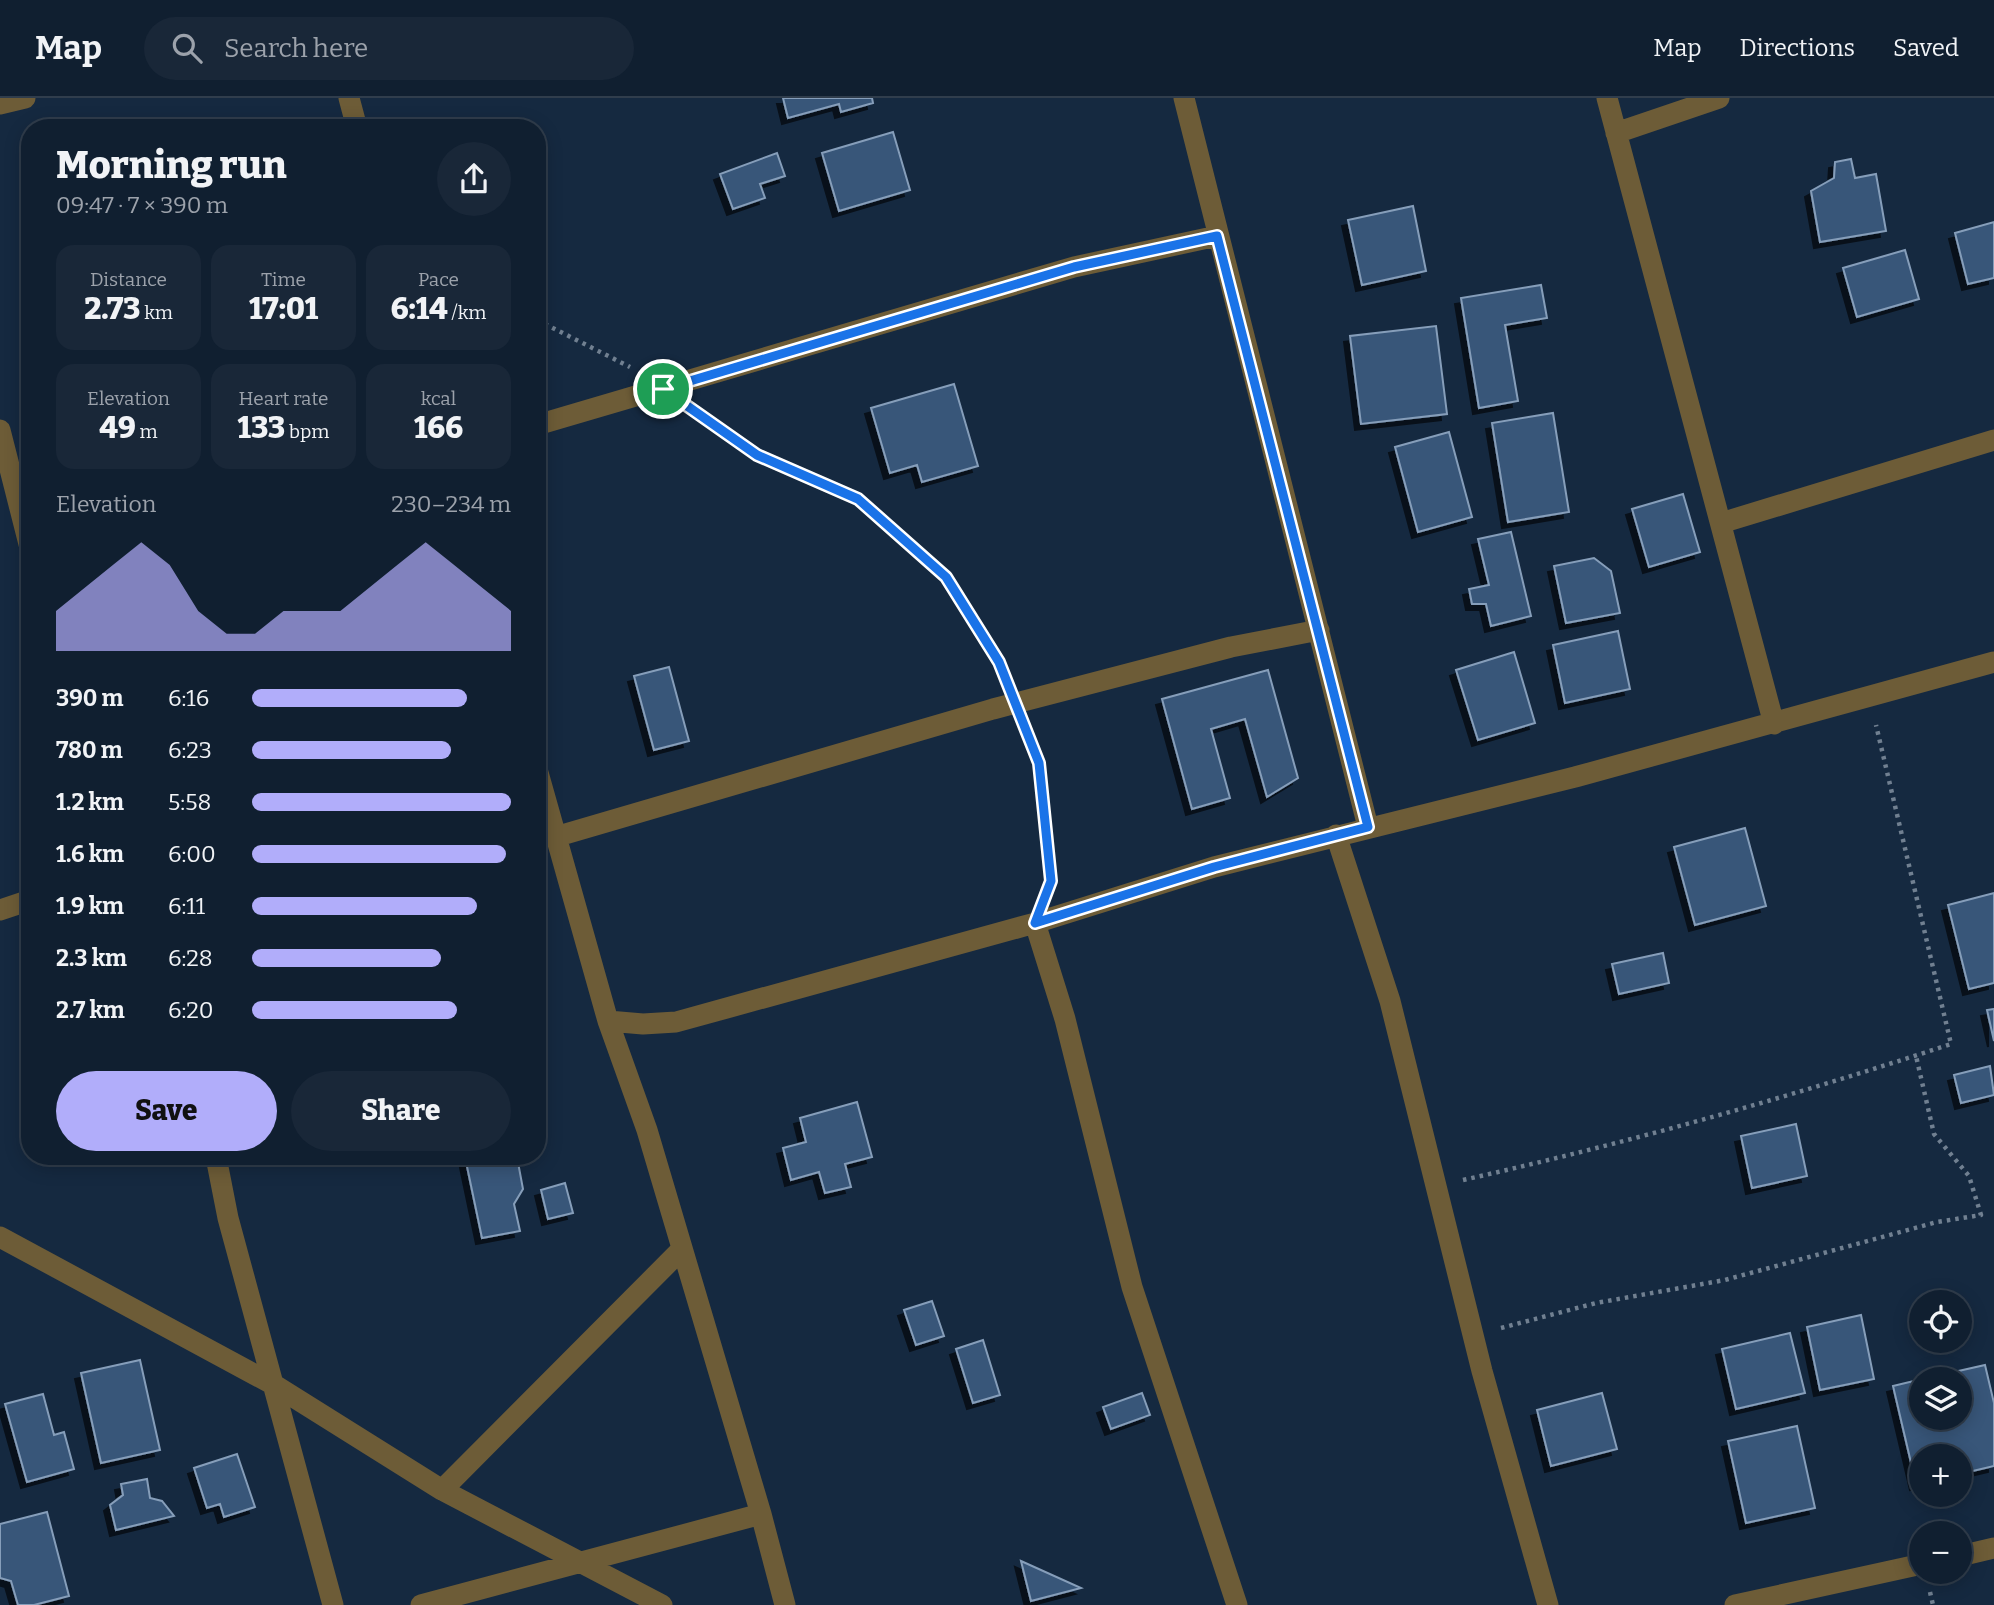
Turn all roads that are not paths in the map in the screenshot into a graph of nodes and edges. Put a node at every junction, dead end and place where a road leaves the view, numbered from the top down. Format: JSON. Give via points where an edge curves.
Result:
{"nodes":[{"id":1,"x":26,"y":98,"type":"edge"},
{"id":2,"x":349,"y":98,"type":"edge"},
{"id":3,"x":1184,"y":98,"type":"edge"},
{"id":4,"x":1606,"y":98,"type":"edge"},
{"id":5,"x":1719,"y":98,"type":"edge"},
{"id":6,"x":0,"y":104,"type":"edge"},
{"id":7,"x":355,"y":119,"type":"edge"},
{"id":8,"x":1616,"y":133,"type":"junction"},
{"id":9,"x":1217,"y":236,"type":"junction"},
{"id":10,"x":546,"y":422,"type":"edge"},
{"id":11,"x":0,"y":430,"type":"edge"},
{"id":12,"x":1994,"y":440,"type":"edge"},
{"id":13,"x":21,"y":513,"type":"edge"},
{"id":14,"x":1721,"y":523,"type":"junction"},
{"id":15,"x":1319,"y":629,"type":"junction"},
{"id":16,"x":1994,"y":662,"type":"edge"},
{"id":17,"x":1774,"y":724,"type":"junction"},
{"id":18,"x":546,"y":803,"type":"edge"},
{"id":19,"x":1368,"y":827,"type":"junction"},
{"id":20,"x":1336,"y":835,"type":"junction"},
{"id":21,"x":555,"y":837,"type":"junction"},
{"id":22,"x":21,"y":903,"type":"edge"},
{"id":23,"x":0,"y":911,"type":"edge"},
{"id":24,"x":1035,"y":923,"type":"junction"},
{"id":25,"x":608,"y":1021,"type":"junction"},
{"id":26,"x":218,"y":1165,"type":"edge"},
{"id":27,"x":0,"y":1237,"type":"edge"},
{"id":28,"x":682,"y":1249,"type":"junction"},
{"id":29,"x":276,"y":1386,"type":"junction"},
{"id":30,"x":442,"y":1490,"type":"junction"},
{"id":31,"x":761,"y":1514,"type":"junction"},
{"id":32,"x":1994,"y":1548,"type":"edge"},
{"id":33,"x":1972,"y":1553,"type":"edge"},
{"id":34,"x":580,"y":1563,"type":"junction"},
{"id":35,"x":1909,"y":1567,"type":"edge"},
{"id":36,"x":333,"y":1605,"type":"edge"},
{"id":37,"x":421,"y":1605,"type":"edge"},
{"id":38,"x":662,"y":1605,"type":"edge"},
{"id":39,"x":785,"y":1605,"type":"edge"},
{"id":40,"x":1237,"y":1605,"type":"edge"},
{"id":41,"x":1548,"y":1605,"type":"edge"},
{"id":42,"x":1735,"y":1605,"type":"edge"}],
"edges":[{"from":1,"to":6,"type":"street"},
{"from":2,"to":7,"type":"street"},
{"from":3,"to":9,"type":"street"},
{"from":4,"to":8,"type":"street"},
{"from":5,"to":8,"type":"street"},
{"from":8,"to":14,"type":"street"},
{"from":9,"to":10,"type":"street","via":[[1074,267]]},
{"from":9,"to":15,"type":"street"},
{"from":11,"to":13,"type":"street"},
{"from":12,"to":14,"type":"street"},
{"from":14,"to":17,"type":"street"},
{"from":15,"to":19,"type":"street"},
{"from":15,"to":21,"type":"street","via":[[1017,702]]},
{"from":16,"to":17,"type":"street"},
{"from":17,"to":19,"type":"street"},
{"from":18,"to":21,"type":"street"},
{"from":19,"to":20,"type":"street"},
{"from":20,"to":24,"type":"street","via":[[1214,867]]},
{"from":20,"to":41,"type":"street","via":[[1390,1001],[1473,1336]]},
{"from":21,"to":25,"type":"street"},
{"from":22,"to":23,"type":"street"},
{"from":24,"to":25,"type":"street","via":[[676,1022]]},
{"from":24,"to":40,"type":"street","via":[[1065,1019],[1132,1287]]},
{"from":25,"to":28,"type":"street"},
{"from":26,"to":29,"type":"street"},
{"from":27,"to":29,"type":"street"},
{"from":28,"to":30,"type":"street"},
{"from":28,"to":31,"type":"street"},
{"from":29,"to":30,"type":"street"},
{"from":29,"to":36,"type":"street"},
{"from":30,"to":34,"type":"street"},
{"from":31,"to":34,"type":"street"},
{"from":31,"to":39,"type":"street"},
{"from":32,"to":33,"type":"street"},
{"from":34,"to":37,"type":"street"},
{"from":34,"to":38,"type":"street"},
{"from":35,"to":42,"type":"street"}]}
